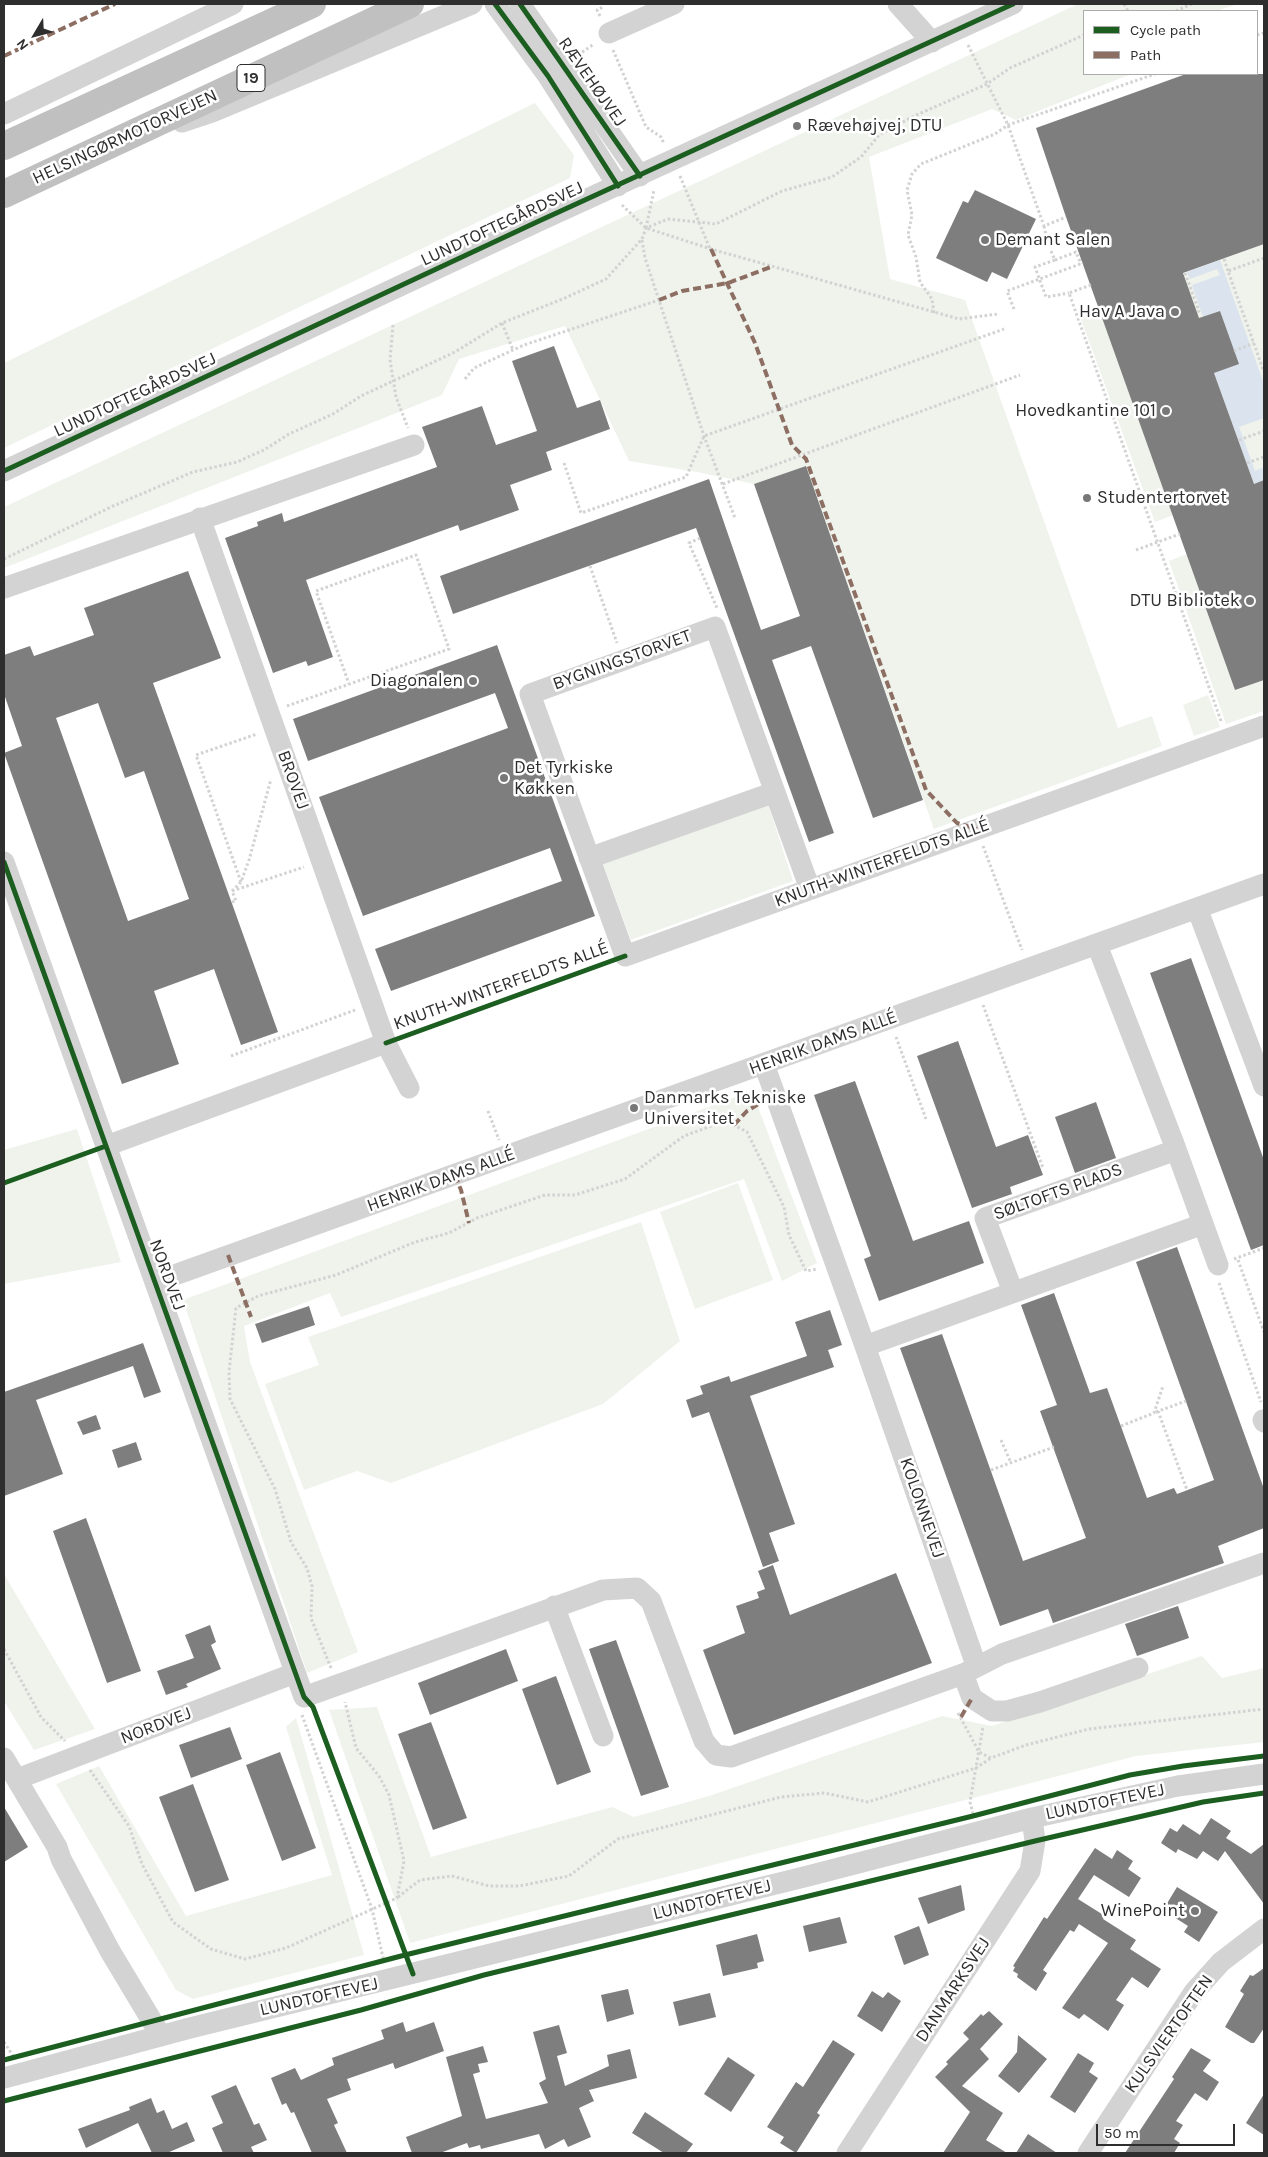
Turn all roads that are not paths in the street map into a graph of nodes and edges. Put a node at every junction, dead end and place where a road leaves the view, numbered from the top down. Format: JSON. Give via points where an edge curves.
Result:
{"nodes":[{"id":1,"x":233,"y":4,"type":"edge"},
{"id":2,"x":312,"y":4,"type":"edge"},
{"id":3,"x":410,"y":4,"type":"edge"},
{"id":4,"x":472,"y":4,"type":"edge"},
{"id":5,"x":496,"y":4,"type":"edge"},
{"id":6,"x":520,"y":4,"type":"edge"},
{"id":7,"x":674,"y":4,"type":"edge"},
{"id":8,"x":898,"y":4,"type":"edge"},
{"id":9,"x":1013,"y":4,"type":"edge"},
{"id":10,"x":610,"y":40,"type":"road end"},
{"id":11,"x":932,"y":42,"type":"junction"},
{"id":12,"x":545,"y":55,"type":"junction"},
{"id":13,"x":4,"y":114,"type":"edge"},
{"id":14,"x":4,"y":146,"type":"edge"},
{"id":15,"x":92,"y":153,"type":"junction"},
{"id":16,"x":640,"y":176,"type":"junction"},
{"id":17,"x":618,"y":186,"type":"junction"},
{"id":18,"x":4,"y":194,"type":"edge"},
{"id":19,"x":414,"y":445,"type":"road end"},
{"id":20,"x":4,"y":472,"type":"edge"},
{"id":21,"x":200,"y":518,"type":"junction"},
{"id":22,"x":4,"y":588,"type":"edge"},
{"id":23,"x":1264,"y":726,"type":"edge"},
{"id":24,"x":775,"y":792,"type":"junction"},
{"id":25,"x":589,"y":858,"type":"junction"},
{"id":26,"x":4,"y":862,"type":"edge"},
{"id":27,"x":1264,"y":884,"type":"edge"},
{"id":28,"x":810,"y":889,"type":"junction"},
{"id":29,"x":1197,"y":908,"type":"junction"},
{"id":30,"x":1098,"y":945,"type":"junction"},
{"id":31,"x":625,"y":956,"type":"joint"},
{"id":32,"x":386,"y":1043,"type":"junction"},
{"id":33,"x":764,"y":1064,"type":"junction"},
{"id":34,"x":1264,"y":1086,"type":"edge"},
{"id":35,"x":409,"y":1088,"type":"dead end"},
{"id":36,"x":106,"y":1146,"type":"junction"},
{"id":37,"x":1176,"y":1150,"type":"junction"},
{"id":38,"x":1203,"y":1224,"type":"junction"},
{"id":39,"x":1228,"y":1261,"type":"road end"},
{"id":40,"x":154,"y":1282,"type":"junction"},
{"id":41,"x":1013,"y":1292,"type":"junction"},
{"id":42,"x":865,"y":1346,"type":"junction"},
{"id":43,"x":1264,"y":1563,"type":"edge"},
{"id":44,"x":554,"y":1606,"type":"junction"},
{"id":45,"x":1138,"y":1668,"type":"dead end"},
{"id":46,"x":295,"y":1673,"type":"junction"},
{"id":47,"x":961,"y":1673,"type":"junction"},
{"id":48,"x":603,"y":1736,"type":"dead end"},
{"id":49,"x":4,"y":1758,"type":"edge"},
{"id":50,"x":1264,"y":1774,"type":"edge"},
{"id":51,"x":17,"y":1779,"type":"junction"},
{"id":52,"x":1032,"y":1818,"type":"junction"},
{"id":53,"x":1264,"y":1929,"type":"edge"},
{"id":54,"x":161,"y":2036,"type":"junction"},
{"id":55,"x":4,"y":2078,"type":"edge"},
{"id":56,"x":847,"y":2153,"type":"edge"},
{"id":57,"x":1088,"y":2153,"type":"edge"}],
"edges":[{"from":1,"to":13,"type":"street"},
{"from":2,"to":14,"type":"highway","number":"19"},
{"from":3,"to":15,"type":"highway","name":"HELSINGØRMOTORVEJEN","number":"19"},
{"from":4,"to":15,"type":"street","via":[[212,112]]},
{"from":5,"to":12,"type":"street","name":"RÆVEHØJVEJ"},
{"from":6,"to":12,"type":"street","name":"RÆVEHØJVEJ"},
{"from":7,"to":10,"type":"street"},
{"from":8,"to":11,"type":"street"},
{"from":9,"to":11,"type":"street","name":"LUNDTOFTEGÅRDSVEJ"},
{"from":11,"to":16,"type":"street","name":"LUNDTOFTEGÅRDSVEJ"},
{"from":12,"to":16,"type":"street","name":"RÆVEHØJVEJ"},
{"from":12,"to":17,"type":"street","name":"RÆVEHØJVEJ","via":[[576,118]]},
{"from":15,"to":18,"type":"highway","name":"HELSINGØRMOTORVEJEN","number":"19"},
{"from":16,"to":17,"type":"street","name":"LUNDTOFTEGÅRDSVEJ"},
{"from":17,"to":20,"type":"street","name":"LUNDTOFTEGÅRDSVEJ"},
{"from":19,"to":21,"type":"street"},
{"from":21,"to":22,"type":"street"},
{"from":21,"to":32,"type":"street","name":"BROVEJ"},
{"from":23,"to":28,"type":"street","name":"KNUTH-WINTERFELDTS ALLÉ"},
{"from":24,"to":25,"type":"street"},
{"from":24,"to":25,"type":"street","name":"BYGNINGSTORVET","via":[[715,627],[622,660],[530,694]]},
{"from":24,"to":28,"type":"street","name":"BYGNINGSTORVET"},
{"from":25,"to":31,"type":"street","name":"BYGNINGSTORVET"},
{"from":26,"to":36,"type":"street","name":"NORDVEJ"},
{"from":27,"to":29,"type":"street","name":"HENRIK DAMS ALLÉ"},
{"from":28,"to":31,"type":"street","name":"KNUTH-WINTERFELDTS ALLÉ"},
{"from":29,"to":30,"type":"street","name":"HENRIK DAMS ALLÉ"},
{"from":29,"to":34,"type":"street"},
{"from":30,"to":33,"type":"street","name":"HENRIK DAMS ALLÉ"},
{"from":30,"to":37,"type":"street"},
{"from":32,"to":35,"type":"street","name":"BROVEJ"},
{"from":32,"to":36,"type":"street","name":"KNUTH-WINTERFELDTS ALLÉ"},
{"from":33,"to":40,"type":"street","name":"HENRIK DAMS ALLÉ"},
{"from":33,"to":42,"type":"street","name":"KOLONNEVEJ"},
{"from":36,"to":40,"type":"street","name":"NORDVEJ"},
{"from":37,"to":38,"type":"street"},
{"from":37,"to":41,"type":"street","name":"SØLTOFTS PLADS","via":[[985,1218]]},
{"from":38,"to":39,"type":"street"},
{"from":38,"to":41,"type":"street"},
{"from":40,"to":46,"type":"street","name":"NORDVEJ"},
{"from":41,"to":42,"type":"street"},
{"from":42,"to":47,"type":"street","name":"KOLONNEVEJ"},
{"from":43,"to":47,"type":"street","via":[[1011,1651]]},
{"from":44,"to":46,"type":"street","name":"NORDVEJ","via":[[304,1697]]},
{"from":44,"to":47,"type":"street","via":[[603,1590],[637,1588],[651,1601],[704,1741],[716,1755],[731,1757]]},
{"from":44,"to":48,"type":"street"},
{"from":45,"to":47,"type":"street","name":"KOLONNEVEJ","via":[[1007,1711],[992,1711],[972,1698]]},
{"from":46,"to":51,"type":"street","name":"NORDVEJ"},
{"from":49,"to":51,"type":"street"},
{"from":50,"to":52,"type":"street","name":"LUNDTOFTEVEJ","via":[[1178,1786]]},
{"from":51,"to":54,"type":"street","via":[[57,1847],[110,1951]]},
{"from":52,"to":54,"type":"street","name":"LUNDTOFTEVEJ","via":[[385,1971]]},
{"from":52,"to":56,"type":"street","name":"DANMARKSVEJ","via":[[1035,1841],[1030,1871]]},
{"from":53,"to":57,"type":"street","name":"KULSVIERTOFTEN","via":[[1221,1962],[1194,1992]]},
{"from":54,"to":55,"type":"street","name":"LUNDTOFTEVEJ"}]}
